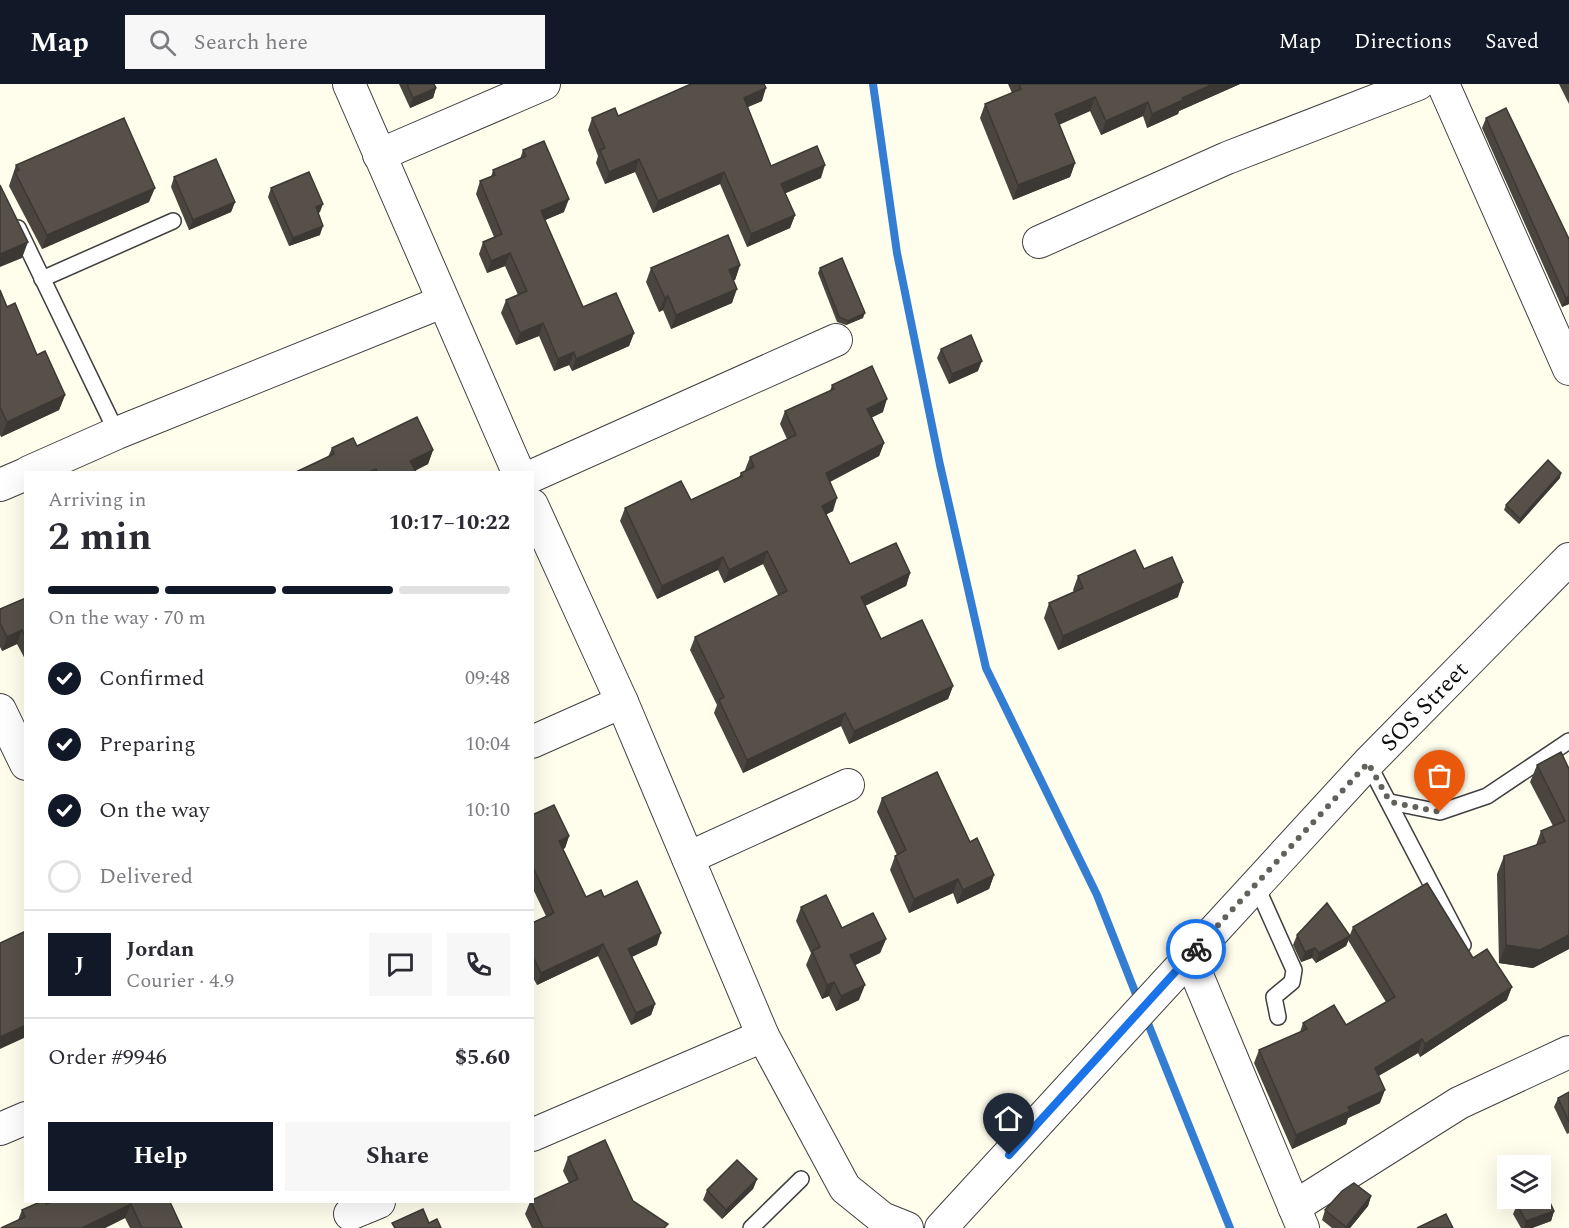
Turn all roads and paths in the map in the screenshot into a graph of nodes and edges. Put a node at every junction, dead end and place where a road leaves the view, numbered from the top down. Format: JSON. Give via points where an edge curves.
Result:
{"nodes":[{"id":1,"x":349,"y":84,"type":"edge"},
{"id":2,"x":544,"y":84,"type":"edge"},
{"id":3,"x":1418,"y":84,"type":"edge"},
{"id":4,"x":1443,"y":84,"type":"edge"},
{"id":5,"x":379,"y":155,"type":"junction"},
{"id":6,"x":9,"y":209,"type":"edge"},
{"id":7,"x":173,"y":221,"type":"dead end"},
{"id":8,"x":1039,"y":242,"type":"dead end"},
{"id":9,"x":42,"y":279,"type":"junction"},
{"id":10,"x":442,"y":302,"type":"junction"},
{"id":11,"x":836,"y":340,"type":"dead end"},
{"id":12,"x":1569,"y":369,"type":"edge"},
{"id":13,"x":117,"y":433,"type":"junction"},
{"id":14,"x":32,"y":471,"type":"edge"},
{"id":15,"x":518,"y":471,"type":"edge"},
{"id":16,"x":24,"y":474,"type":"edge"},
{"id":17,"x":534,"y":475,"type":"edge"},
{"id":18,"x":0,"y":485,"type":"edge"},
{"id":19,"x":534,"y":509,"type":"edge"},
{"id":20,"x":1569,"y":559,"type":"edge"},
{"id":21,"x":622,"y":702,"type":"junction"},
{"id":22,"x":0,"y":710,"type":"edge"},
{"id":23,"x":534,"y":741,"type":"edge"},
{"id":24,"x":1569,"y":741,"type":"edge"},
{"id":25,"x":24,"y":760,"type":"edge"},
{"id":26,"x":1368,"y":763,"type":"junction"},
{"id":27,"x":848,"y":784,"type":"dead end"},
{"id":28,"x":1390,"y":802,"type":"junction"},
{"id":29,"x":688,"y":858,"type":"junction"},
{"id":30,"x":1256,"y":885,"type":"junction"},
{"id":31,"x":1469,"y":955,"type":"edge"},
{"id":32,"x":1189,"y":956,"type":"junction"},
{"id":33,"x":1278,"y":1017,"type":"dead end"},
{"id":34,"x":763,"y":1036,"type":"junction"},
{"id":35,"x":1569,"y":1052,"type":"edge"},
{"id":36,"x":24,"y":1119,"type":"edge"},
{"id":37,"x":0,"y":1129,"type":"edge"},
{"id":38,"x":534,"y":1134,"type":"edge"},
{"id":39,"x":801,"y":1179,"type":"dead end"},
{"id":40,"x":377,"y":1203,"type":"edge"},
{"id":41,"x":350,"y":1214,"type":"dead end"},
{"id":42,"x":1299,"y":1217,"type":"edge"},
{"id":43,"x":751,"y":1228,"type":"edge"},
{"id":44,"x":907,"y":1228,"type":"edge"},
{"id":45,"x":941,"y":1228,"type":"edge"}],
"edges":[{"from":1,"to":5,"type":"street"},
{"from":2,"to":5,"type":"street"},
{"from":3,"to":8,"type":"street","via":[[1227,158]]},
{"from":4,"to":12,"type":"street"},
{"from":5,"to":10,"type":"street"},
{"from":6,"to":9,"type":"lane"},
{"from":7,"to":9,"type":"lane"},
{"from":9,"to":13,"type":"lane"},
{"from":10,"to":13,"type":"street"},
{"from":10,"to":15,"type":"street"},
{"from":11,"to":17,"type":"street"},
{"from":13,"to":14,"type":"street"},
{"from":16,"to":18,"type":"street"},
{"from":19,"to":21,"type":"street"},
{"from":20,"to":26,"type":"street","name":"SOS Street"},
{"from":21,"to":23,"type":"street"},
{"from":21,"to":29,"type":"street"},
{"from":22,"to":25,"type":"street"},
{"from":24,"to":28,"type":"lane","via":[[1487,796],[1440,812]]},
{"from":26,"to":28,"type":"lane"},
{"from":26,"to":30,"type":"street","name":"SOS Street"},
{"from":27,"to":29,"type":"street"},
{"from":28,"to":31,"type":"lane"},
{"from":29,"to":34,"type":"street"},
{"from":30,"to":32,"type":"street","name":"SOS Street"},
{"from":30,"to":33,"type":"lane","via":[[1294,970],[1292,982],[1274,997]]},
{"from":32,"to":42,"type":"street"},
{"from":32,"to":45,"type":"street","name":"SOS Street"},
{"from":34,"to":38,"type":"street"},
{"from":34,"to":44,"type":"street","via":[[845,1188],[882,1218]]},
{"from":35,"to":42,"type":"street","via":[[1459,1103]]},
{"from":36,"to":37,"type":"street"},
{"from":39,"to":43,"type":"lane"},
{"from":40,"to":41,"type":"street"}]}
